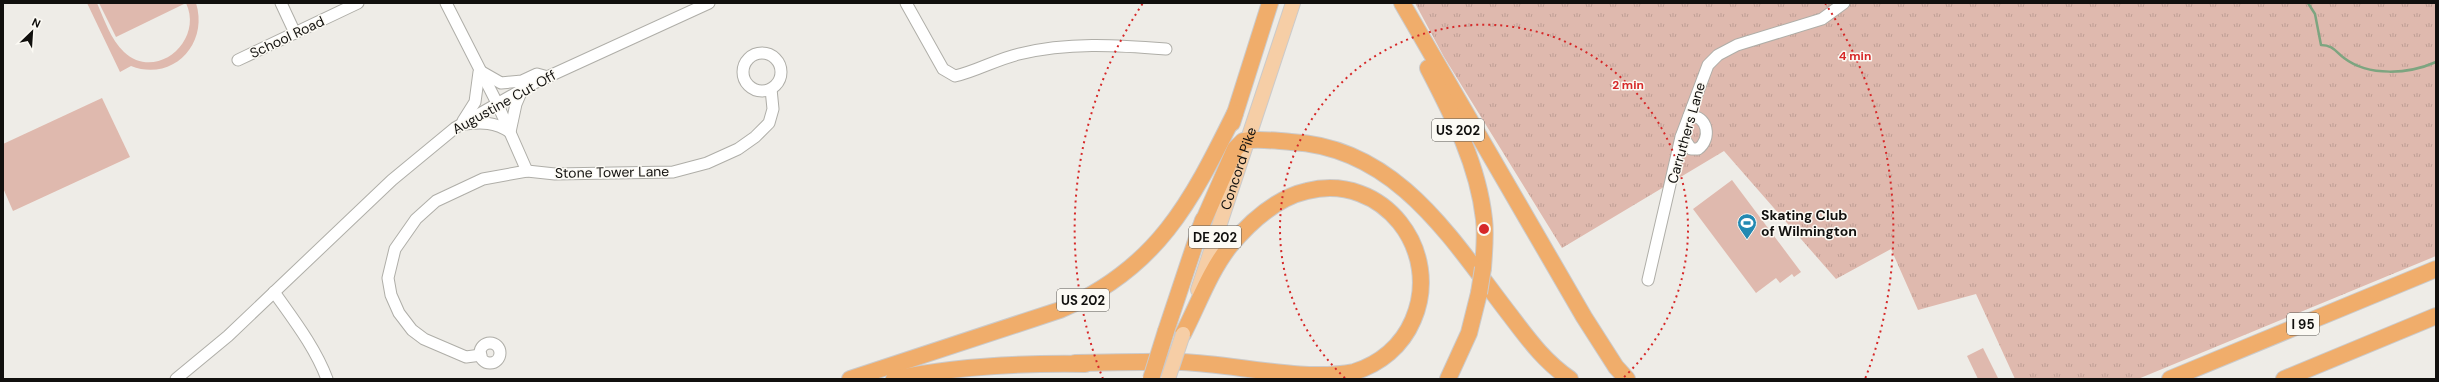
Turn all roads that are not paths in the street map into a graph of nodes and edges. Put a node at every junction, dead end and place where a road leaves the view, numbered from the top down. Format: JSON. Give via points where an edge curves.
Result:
{"nodes":[{"id":1,"x":281,"y":3,"type":"edge"},
{"id":2,"x":358,"y":3,"type":"edge"},
{"id":3,"x":446,"y":3,"type":"edge"},
{"id":4,"x":709,"y":3,"type":"edge"},
{"id":5,"x":906,"y":3,"type":"edge"},
{"id":6,"x":1270,"y":3,"type":"edge"},
{"id":7,"x":1293,"y":3,"type":"edge"},
{"id":8,"x":1395,"y":3,"type":"edge"},
{"id":9,"x":1402,"y":3,"type":"edge"},
{"id":10,"x":1844,"y":3,"type":"edge"},
{"id":11,"x":295,"y":33,"type":"junction"},
{"id":12,"x":1166,"y":48,"type":"dead end"},
{"id":13,"x":238,"y":60,"type":"dead end"},
{"id":14,"x":480,"y":71,"type":"junction"},
{"id":15,"x":548,"y":77,"type":"junction"},
{"id":16,"x":522,"y":90,"type":"junction"},
{"id":17,"x":770,"y":90,"type":"dead end"},
{"id":18,"x":497,"y":103,"type":"junction"},
{"id":19,"x":1235,"y":113,"type":"junction"},
{"id":20,"x":1689,"y":116,"type":"junction"},
{"id":21,"x":460,"y":125,"type":"junction"},
{"id":22,"x":510,"y":132,"type":"junction"},
{"id":23,"x":1682,"y":135,"type":"junction"},
{"id":24,"x":1248,"y":140,"type":"junction"},
{"id":25,"x":527,"y":171,"type":"junction"},
{"id":26,"x":1200,"y":231,"type":"junction"},
{"id":27,"x":2436,"y":269,"type":"edge"},
{"id":28,"x":1648,"y":280,"type":"dead end"},
{"id":29,"x":274,"y":292,"type":"junction"},
{"id":30,"x":2436,"y":316,"type":"edge"},
{"id":31,"x":1183,"y":334,"type":"junction"},
{"id":32,"x":481,"y":355,"type":"dead end"},
{"id":33,"x":1075,"y":364,"type":"junction"},
{"id":34,"x":176,"y":379,"type":"edge"},
{"id":35,"x":327,"y":379,"type":"edge"},
{"id":36,"x":850,"y":379,"type":"edge"},
{"id":37,"x":894,"y":379,"type":"edge"},
{"id":38,"x":1151,"y":379,"type":"edge"},
{"id":39,"x":1168,"y":379,"type":"edge"},
{"id":40,"x":1244,"y":379,"type":"edge"},
{"id":41,"x":1448,"y":379,"type":"edge"},
{"id":42,"x":1570,"y":379,"type":"edge"},
{"id":43,"x":1627,"y":379,"type":"edge"},
{"id":44,"x":2170,"y":379,"type":"edge"},
{"id":45,"x":2284,"y":379,"type":"edge"}],
"edges":[{"from":1,"to":11,"type":"street"},
{"from":2,"to":11,"type":"street","name":"School Road"},
{"from":3,"to":14,"type":"street"},
{"from":4,"to":15,"type":"street","name":"Augustine Cut Off"},
{"from":5,"to":12,"type":"street","via":[[944,69],[955,76],[1017,54],[1038,50],[1102,44]]},
{"from":6,"to":19,"type":"highway","name":"Concord Pike","number":"US 202"},
{"from":7,"to":24,"type":"main road","name":"Concord Pike","number":"DE 202"},
{"from":8,"to":41,"type":"highway","number":"US 202","bridge":true,"via":[[1457,125],[1476,178],[1484,221],[1483,268],[1479,293],[1469,334]]},
{"from":9,"to":43,"type":"highway","via":[[1584,317],[1616,367]]},
{"from":10,"to":20,"type":"street","name":"Carruthers Lane","via":[[1822,20],[1737,46],[1718,55],[1705,70]]},
{"from":11,"to":13,"type":"street","name":"School Road"},
{"from":14,"to":15,"type":"street","via":[[501,83],[518,82],[537,74]]},
{"from":14,"to":18,"type":"street"},
{"from":14,"to":21,"type":"street","via":[[475,102]]},
{"from":15,"to":16,"type":"street","name":"Augustine Cut Off"},
{"from":16,"to":18,"type":"street","name":"Augustine Cut Off"},
{"from":16,"to":22,"type":"street"},
{"from":17,"to":25,"type":"street","name":"Stone Tower Lane","via":[[773,109],[769,123],[756,137],[738,149],[707,163],[674,172],[555,174]]},
{"from":18,"to":21,"type":"street","name":"Augustine Cut Off"},
{"from":18,"to":22,"type":"street"},
{"from":19,"to":26,"type":"highway","name":"Concord Pike","number":"DE 202"},
{"from":19,"to":36,"type":"highway","number":"US 202","via":[[1204,176],[1178,218],[1146,254],[1111,283],[1077,303],[1055,312]]},
{"from":20,"to":23,"type":"street","name":"Carruthers Lane"},
{"from":20,"to":23,"type":"street","via":[[1703,122],[1707,133],[1705,142],[1698,149],[1692,149]]},
{"from":21,"to":22,"type":"street","via":[[487,122]]},
{"from":21,"to":29,"type":"street","name":"Augustine Cut Off","via":[[392,180]]},
{"from":22,"to":25,"type":"street"},
{"from":23,"to":28,"type":"street","name":"Carruthers Lane"},
{"from":24,"to":26,"type":"highway","via":[[1243,141],[1235,149]]},
{"from":24,"to":31,"type":"main road","name":"Concord Pike","number":"DE 202"},
{"from":24,"to":42,"type":"highway","via":[[1308,143],[1334,148],[1394,180],[1431,215],[1533,347]]},
{"from":25,"to":32,"type":"street","name":"Stone Tower Lane","via":[[483,179],[436,201],[406,232],[395,249],[388,278],[391,295],[399,313],[412,330],[424,339],[466,357]]},
{"from":26,"to":38,"type":"highway","name":"Concord Pike","number":"DE 202","bridge":true},
{"from":27,"to":44,"type":"highway","number":"I 95"},
{"from":29,"to":34,"type":"street","name":"Augustine Cut Off","via":[[228,336]]},
{"from":29,"to":35,"type":"street","via":[[298,325]]},
{"from":30,"to":45,"type":"highway"},
{"from":31,"to":33,"type":"highway","via":[[1229,248],[1268,210],[1296,194],[1328,188],[1350,191],[1367,198],[1389,211],[1399,221],[1416,250],[1421,269],[1421,290],[1420,301],[1411,325],[1389,354],[1353,372],[1321,376],[1262,373],[1184,362]]},
{"from":31,"to":39,"type":"main road","name":"Concord Pike","number":"DE 202","bridge":true},
{"from":33,"to":37,"type":"highway","via":[[1043,363],[948,370]]},
{"from":33,"to":40,"type":"highway","via":[[1136,365]]}]}
